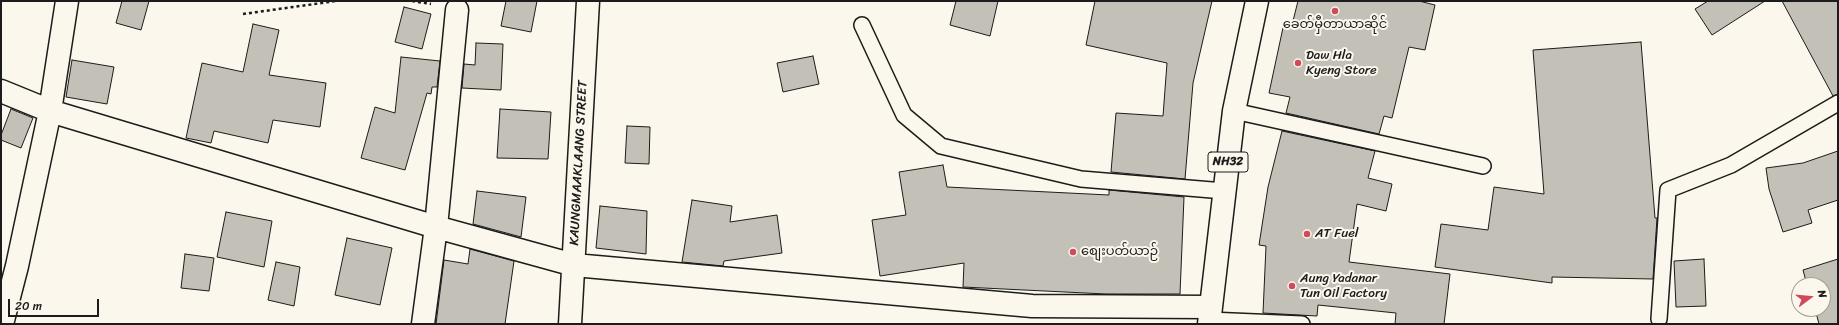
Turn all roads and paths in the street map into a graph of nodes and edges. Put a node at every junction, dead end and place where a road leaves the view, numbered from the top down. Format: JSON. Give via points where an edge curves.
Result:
{"nodes":[{"id":1,"x":67,"y":1,"type":"edge"},
{"id":2,"x":336,"y":1,"type":"edge"},
{"id":3,"x":588,"y":1,"type":"edge"},
{"id":4,"x":1257,"y":1,"type":"edge"},
{"id":5,"x":457,"y":10,"type":"dead end"},
{"id":6,"x":243,"y":14,"type":"dead end"},
{"id":7,"x":862,"y":24,"type":"dead end"},
{"id":8,"x":1,"y":91,"type":"edge"},
{"id":9,"x":1838,"y":103,"type":"edge"},
{"id":10,"x":50,"y":111,"type":"junction"},
{"id":11,"x":1234,"y":111,"type":"junction"},
{"id":12,"x":1483,"y":166,"type":"dead end"},
{"id":13,"x":1224,"y":191,"type":"junction"},
{"id":14,"x":436,"y":227,"type":"junction"},
{"id":15,"x":574,"y":265,"type":"junction"},
{"id":16,"x":1210,"y":317,"type":"edge"},
{"id":17,"x":1659,"y":319,"type":"dead end"},
{"id":18,"x":2,"y":324,"type":"edge"},
{"id":19,"x":423,"y":324,"type":"edge"},
{"id":20,"x":570,"y":324,"type":"edge"},
{"id":21,"x":1302,"y":324,"type":"edge"}],
"edges":[{"from":1,"to":10,"type":"main road"},
{"from":2,"to":6,"type":"path"},
{"from":3,"to":15,"type":"main road","name":"KAUNGMAAKLAANG STREET"},
{"from":4,"to":11,"type":"main road","number":"NH32"},
{"from":5,"to":14,"type":"main road"},
{"from":7,"to":13,"type":"lane","via":[[904,115],[942,146],[1081,179]]},
{"from":8,"to":10,"type":"main road"},
{"from":9,"to":17,"type":"lane","via":[[1731,165],[1668,190]]},
{"from":10,"to":14,"type":"main road"},
{"from":10,"to":18,"type":"main road"},
{"from":11,"to":12,"type":"lane"},
{"from":11,"to":13,"type":"main road","number":"NH32"},
{"from":13,"to":16,"type":"main road","number":"NH32"},
{"from":14,"to":15,"type":"main road"},
{"from":14,"to":19,"type":"main road"},
{"from":15,"to":16,"type":"main road","via":[[1032,306]]},
{"from":15,"to":20,"type":"main road","name":"KAUNGMAAKLAANG STREET"},
{"from":16,"to":21,"type":"lane"}]}
